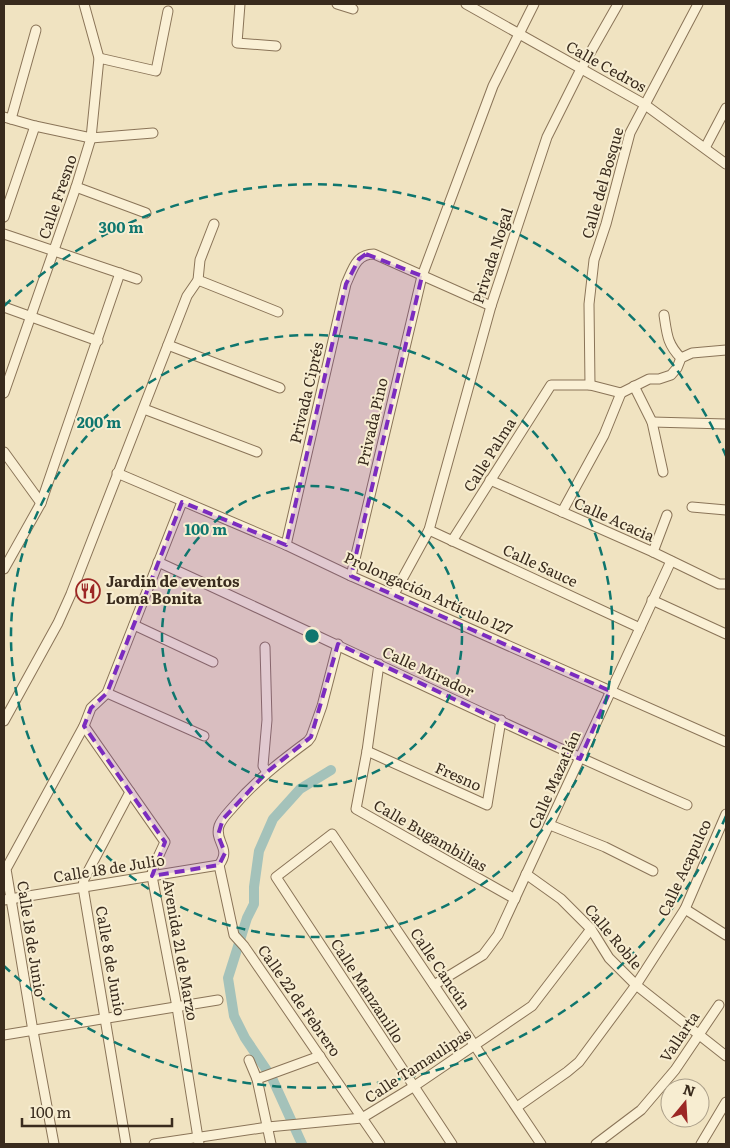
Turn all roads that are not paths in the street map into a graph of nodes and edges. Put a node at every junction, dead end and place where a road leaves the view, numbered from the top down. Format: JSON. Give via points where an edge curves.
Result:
{"nodes":[{"id":1,"x":84,"y":4,"type":"edge"},
{"id":2,"x":337,"y":4,"type":"edge"},
{"id":3,"x":466,"y":4,"type":"edge"},
{"id":4,"x":534,"y":4,"type":"edge"},
{"id":5,"x":618,"y":4,"type":"edge"},
{"id":6,"x":698,"y":4,"type":"edge"},
{"id":7,"x":237,"y":5,"type":"edge"},
{"id":8,"x":353,"y":9,"type":"dead end"},
{"id":9,"x":168,"y":12,"type":"dead end"},
{"id":10,"x":36,"y":30,"type":"dead end"},
{"id":11,"x":519,"y":33,"type":"junction"},
{"id":12,"x":276,"y":46,"type":"dead end"},
{"id":13,"x":99,"y":58,"type":"junction"},
{"id":14,"x":581,"y":69,"type":"junction"},
{"id":15,"x":644,"y":104,"type":"junction"},
{"id":16,"x":726,"y":108,"type":"edge"},
{"id":17,"x":7,"y":118,"type":"edge"},
{"id":18,"x":35,"y":126,"type":"junction"},
{"id":19,"x":154,"y":133,"type":"dead end"},
{"id":20,"x":91,"y":138,"type":"junction"},
{"id":21,"x":705,"y":148,"type":"junction"},
{"id":22,"x":726,"y":164,"type":"edge"},
{"id":23,"x":76,"y":187,"type":"junction"},
{"id":24,"x":7,"y":197,"type":"edge"},
{"id":25,"x":146,"y":213,"type":"dead end"},
{"id":26,"x":4,"y":217,"type":"edge"},
{"id":27,"x":214,"y":224,"type":"dead end"},
{"id":28,"x":4,"y":234,"type":"edge"},
{"id":29,"x":54,"y":251,"type":"junction"},
{"id":30,"x":120,"y":273,"type":"junction"},
{"id":31,"x":422,"y":276,"type":"junction"},
{"id":32,"x":137,"y":279,"type":"dead end"},
{"id":33,"x":198,"y":280,"type":"junction"},
{"id":34,"x":491,"y":306,"type":"junction"},
{"id":35,"x":4,"y":307,"type":"edge"},
{"id":36,"x":278,"y":312,"type":"dead end"},
{"id":37,"x":664,"y":315,"type":"dead end"},
{"id":38,"x":31,"y":316,"type":"junction"},
{"id":39,"x":98,"y":341,"type":"junction"},
{"id":40,"x":168,"y":345,"type":"junction"},
{"id":41,"x":726,"y":350,"type":"edge"},
{"id":42,"x":681,"y":358,"type":"junction"},
{"id":43,"x":590,"y":385,"type":"junction"},
{"id":44,"x":634,"y":386,"type":"junction"},
{"id":45,"x":280,"y":388,"type":"dead end"},
{"id":46,"x":4,"y":393,"type":"edge"},
{"id":47,"x":621,"y":393,"type":"junction"},
{"id":48,"x":144,"y":409,"type":"junction"},
{"id":49,"x":652,"y":422,"type":"junction"},
{"id":50,"x":726,"y":424,"type":"edge"},
{"id":51,"x":4,"y":452,"type":"edge"},
{"id":52,"x":257,"y":452,"type":"dead end"},
{"id":53,"x":663,"y":472,"type":"dead end"},
{"id":54,"x":117,"y":473,"type":"junction"},
{"id":55,"x":490,"y":480,"type":"junction"},
{"id":56,"x":182,"y":502,"type":"junction"},
{"id":57,"x":41,"y":503,"type":"junction"},
{"id":58,"x":692,"y":508,"type":"dead end"},
{"id":59,"x":726,"y":510,"type":"edge"},
{"id":60,"x":562,"y":512,"type":"junction"},
{"id":61,"x":667,"y":514,"type":"dead end"},
{"id":62,"x":429,"y":530,"type":"junction"},
{"id":63,"x":452,"y":541,"type":"junction"},
{"id":64,"x":286,"y":545,"type":"junction"},
{"id":65,"x":652,"y":552,"type":"junction"},
{"id":66,"x":671,"y":561,"type":"junction"},
{"id":67,"x":158,"y":562,"type":"junction"},
{"id":68,"x":4,"y":568,"type":"edge"},
{"id":69,"x":351,"y":576,"type":"junction"},
{"id":70,"x":726,"y":584,"type":"edge"},
{"id":71,"x":394,"y":594,"type":"junction"},
{"id":72,"x":652,"y":600,"type":"junction"},
{"id":73,"x":134,"y":625,"type":"junction"},
{"id":74,"x":640,"y":628,"type":"junction"},
{"id":75,"x":726,"y":634,"type":"edge"},
{"id":76,"x":338,"y":644,"type":"junction"},
{"id":77,"x":265,"y":647,"type":"dead end"},
{"id":78,"x":213,"y":662,"type":"dead end"},
{"id":79,"x":379,"y":664,"type":"junction"},
{"id":80,"x":610,"y":691,"type":"junction"},
{"id":81,"x":107,"y":693,"type":"junction"},
{"id":82,"x":501,"y":720,"type":"junction"},
{"id":83,"x":4,"y":721,"type":"edge"},
{"id":84,"x":84,"y":726,"type":"junction"},
{"id":85,"x":204,"y":736,"type":"dead end"},
{"id":86,"x":726,"y":742,"type":"edge"},
{"id":87,"x":367,"y":751,"type":"junction"},
{"id":88,"x":580,"y":759,"type":"junction"},
{"id":89,"x":267,"y":772,"type":"junction"},
{"id":90,"x":130,"y":792,"type":"junction"},
{"id":91,"x":687,"y":805,"type":"dead end"},
{"id":92,"x":726,"y":814,"type":"edge"},
{"id":93,"x":550,"y":825,"type":"junction"},
{"id":94,"x":332,"y":834,"type":"joint"},
{"id":95,"x":219,"y":865,"type":"junction"},
{"id":96,"x":653,"y":870,"type":"dead end"},
{"id":97,"x":526,"y":874,"type":"junction"},
{"id":98,"x":152,"y":876,"type":"junction"},
{"id":99,"x":83,"y":887,"type":"junction"},
{"id":100,"x":7,"y":899,"type":"edge"},
{"id":101,"x":515,"y":899,"type":"junction"},
{"id":102,"x":685,"y":909,"type":"junction"},
{"id":103,"x":591,"y":929,"type":"junction"},
{"id":104,"x":726,"y":935,"type":"edge"},
{"id":105,"x":636,"y":984,"type":"junction"},
{"id":106,"x":434,"y":985,"type":"junction"},
{"id":107,"x":218,"y":1000,"type":"dead end"},
{"id":108,"x":719,"y":1005,"type":"dead end"},
{"id":109,"x":177,"y":1007,"type":"junction"},
{"id":110,"x":106,"y":1018,"type":"junction"},
{"id":111,"x":32,"y":1030,"type":"junction"},
{"id":112,"x":4,"y":1035,"type":"edge"},
{"id":113,"x":698,"y":1035,"type":"junction"},
{"id":114,"x":476,"y":1046,"type":"junction"},
{"id":115,"x":320,"y":1056,"type":"junction"},
{"id":116,"x":726,"y":1056,"type":"edge"},
{"id":117,"x":249,"y":1060,"type":"dead end"},
{"id":118,"x":257,"y":1079,"type":"junction"},
{"id":119,"x":413,"y":1087,"type":"junction"},
{"id":120,"x":726,"y":1102,"type":"edge"},
{"id":121,"x":517,"y":1107,"type":"junction"},
{"id":122,"x":362,"y":1118,"type":"junction"},
{"id":123,"x":268,"y":1127,"type":"junction"},
{"id":124,"x":198,"y":1140,"type":"edge"},
{"id":125,"x":54,"y":1144,"type":"edge"},
{"id":126,"x":126,"y":1144,"type":"edge"},
{"id":127,"x":154,"y":1144,"type":"edge"},
{"id":128,"x":271,"y":1144,"type":"edge"},
{"id":129,"x":380,"y":1144,"type":"edge"},
{"id":130,"x":452,"y":1144,"type":"edge"},
{"id":131,"x":541,"y":1144,"type":"edge"},
{"id":132,"x":596,"y":1144,"type":"edge"},
{"id":133,"x":701,"y":1144,"type":"edge"}],
"edges":[{"from":1,"to":13,"type":"street","name":"Calle Fresno"},
{"from":2,"to":8,"type":"street"},
{"from":3,"to":11,"type":"street","name":"Calle Cedros"},
{"from":4,"to":11,"type":"street","name":"Privada Pino"},
{"from":5,"to":14,"type":"street","name":"Privada Nogal"},
{"from":6,"to":15,"type":"street","name":"Calle del Bosque"},
{"from":7,"to":12,"type":"street","via":[[237,43]]},
{"from":9,"to":13,"type":"street","via":[[156,71]]},
{"from":10,"to":17,"type":"street"},
{"from":11,"to":14,"type":"street","name":"Calle Cedros"},
{"from":11,"to":31,"type":"street","name":"Privada Pino","via":[[493,86]]},
{"from":13,"to":20,"type":"street","name":"Calle Fresno"},
{"from":14,"to":15,"type":"street","name":"Calle Cedros"},
{"from":14,"to":34,"type":"street","name":"Privada Nogal","via":[[547,137]]},
{"from":15,"to":21,"type":"street","name":"Calle Cedros"},
{"from":15,"to":43,"type":"street","name":"Calle del Bosque","via":[[630,133],[594,260],[589,304]]},
{"from":16,"to":21,"type":"street"},
{"from":17,"to":18,"type":"street"},
{"from":18,"to":20,"type":"street"},
{"from":18,"to":24,"type":"street"},
{"from":19,"to":20,"type":"street"},
{"from":20,"to":23,"type":"street","name":"Calle Fresno"},
{"from":21,"to":22,"type":"street","name":"Calle Cedros"},
{"from":23,"to":25,"type":"street"},
{"from":23,"to":29,"type":"street","name":"Calle Fresno"},
{"from":24,"to":26,"type":"street"},
{"from":27,"to":33,"type":"street","via":[[200,260]]},
{"from":28,"to":29,"type":"street"},
{"from":29,"to":30,"type":"street"},
{"from":29,"to":38,"type":"street","name":"Calle Fresno"},
{"from":30,"to":32,"type":"street"},
{"from":30,"to":39,"type":"street"},
{"from":31,"to":34,"type":"street"},
{"from":31,"to":64,"type":"street","name":"Privada Ciprés","via":[[374,254],[366,254],[359,259],[346,284]]},
{"from":31,"to":69,"type":"street","name":"Privada Pino"},
{"from":33,"to":36,"type":"street"},
{"from":33,"to":40,"type":"street","via":[[187,296]]},
{"from":34,"to":62,"type":"street","name":"Privada Nogal"},
{"from":35,"to":38,"type":"street"},
{"from":37,"to":42,"type":"street","via":[[672,350]]},
{"from":38,"to":39,"type":"street"},
{"from":38,"to":46,"type":"street","name":"Calle Fresno"},
{"from":39,"to":57,"type":"street"},
{"from":40,"to":45,"type":"street"},
{"from":40,"to":48,"type":"street"},
{"from":41,"to":42,"type":"street","via":[[692,353]]},
{"from":42,"to":44,"type":"street","via":[[671,375]]},
{"from":43,"to":47,"type":"street"},
{"from":43,"to":55,"type":"street","name":"Calle Palma","via":[[551,385]]},
{"from":44,"to":47,"type":"street"},
{"from":44,"to":49,"type":"street"},
{"from":47,"to":60,"type":"street","via":[[604,435]]},
{"from":48,"to":52,"type":"street"},
{"from":48,"to":54,"type":"street"},
{"from":49,"to":50,"type":"street"},
{"from":49,"to":53,"type":"street"},
{"from":51,"to":57,"type":"street"},
{"from":54,"to":56,"type":"street","name":"Prolongación Artículo 127"},
{"from":54,"to":83,"type":"street","via":[[58,623]]},
{"from":55,"to":60,"type":"street","name":"Calle Acacia"},
{"from":55,"to":63,"type":"street","name":"Calle Palma"},
{"from":56,"to":64,"type":"street","name":"Prolongación Artículo 127"},
{"from":56,"to":67,"type":"street"},
{"from":57,"to":68,"type":"street"},
{"from":58,"to":59,"type":"street"},
{"from":60,"to":65,"type":"street","name":"Calle Acacia"},
{"from":61,"to":65,"type":"street"},
{"from":62,"to":63,"type":"street","name":"Calle Sauce"},
{"from":62,"to":71,"type":"street","name":"Privada Nogal"},
{"from":63,"to":74,"type":"street","name":"Calle Sauce"},
{"from":64,"to":69,"type":"street","name":"Prolongación Artículo 127"},
{"from":65,"to":66,"type":"street","name":"Calle Acacia"},
{"from":66,"to":70,"type":"street","name":"Calle Acacia"},
{"from":66,"to":72,"type":"street","name":"Calle Mazatlán"},
{"from":67,"to":73,"type":"street"},
{"from":67,"to":76,"type":"street","name":"Calle Mirador"},
{"from":69,"to":71,"type":"street","name":"Prolongación Artículo 127"},
{"from":71,"to":80,"type":"street","name":"Prolongación Artículo 127"},
{"from":72,"to":74,"type":"street","name":"Calle Mazatlán"},
{"from":72,"to":75,"type":"street"},
{"from":73,"to":78,"type":"street"},
{"from":73,"to":81,"type":"street"},
{"from":74,"to":80,"type":"street","name":"Calle Mazatlán"},
{"from":76,"to":79,"type":"street","name":"Calle Mirador"},
{"from":76,"to":89,"type":"street","via":[[311,737]]},
{"from":77,"to":89,"type":"street","via":[[267,720],[263,766]]},
{"from":79,"to":82,"type":"street","name":"Calle Mirador"},
{"from":79,"to":87,"type":"street","name":"Calle Bugambilias"},
{"from":80,"to":86,"type":"street","name":"Prolongación Artículo 127"},
{"from":80,"to":88,"type":"street","name":"Calle Mazatlán"},
{"from":81,"to":84,"type":"street","name":"Calle 18 de Junio","via":[[91,708]]},
{"from":81,"to":85,"type":"street"},
{"from":82,"to":87,"type":"street","name":"Fresno","via":[[487,805]]},
{"from":82,"to":88,"type":"street","name":"Calle Mirador"},
{"from":84,"to":90,"type":"street","name":"Avenida 21 de Marzo"},
{"from":84,"to":100,"type":"street","name":"Calle 18 de Junio","via":[[6,869]]},
{"from":87,"to":101,"type":"street","name":"Calle Bugambilias","via":[[356,809]]},
{"from":88,"to":91,"type":"street","name":"Calle Mirador"},
{"from":88,"to":93,"type":"street","name":"Calle Mazatlán"},
{"from":89,"to":95,"type":"street","name":"Calle 22 de Febrero","via":[[243,795],[219,826],[218,835],[225,854]]},
{"from":90,"to":98,"type":"street","name":"Avenida 21 de Marzo","via":[[164,842]]},
{"from":90,"to":99,"type":"street","via":[[84,879]]},
{"from":92,"to":102,"type":"street","name":"Calle Acapulco"},
{"from":93,"to":96,"type":"street"},
{"from":93,"to":97,"type":"street","name":"Calle Mazatlán"},
{"from":94,"to":106,"type":"street","name":"Calle Cancún"},
{"from":94,"to":119,"type":"street","name":"Calle Manzanillo","via":[[276,877]]},
{"from":95,"to":98,"type":"street","name":"Calle 18 de Julio"},
{"from":95,"to":115,"type":"street","name":"Calle 22 de Febrero","via":[[234,935]]},
{"from":97,"to":101,"type":"street","name":"Calle Mazatlán"},
{"from":97,"to":103,"type":"street","name":"Calle Roble","via":[[560,899]]},
{"from":98,"to":99,"type":"street","name":"Calle 18 de Julio"},
{"from":98,"to":109,"type":"street","name":"Avenida 21 de Marzo"},
{"from":99,"to":100,"type":"street","name":"Calle 18 de Julio"},
{"from":99,"to":110,"type":"street","name":"Calle 8 de Junio"},
{"from":100,"to":111,"type":"street","name":"Calle 18 de Junio"},
{"from":101,"to":106,"type":"street","name":"Calle Mazatlán","via":[[498,935],[483,955]]},
{"from":102,"to":104,"type":"street"},
{"from":102,"to":105,"type":"street","name":"Calle Acapulco"},
{"from":103,"to":105,"type":"street","name":"Calle Roble","via":[[609,958]]},
{"from":103,"to":114,"type":"street","name":"Calle Tamaulipas","via":[[532,1006]]},
{"from":105,"to":113,"type":"street","name":"Calle Roble"},
{"from":105,"to":121,"type":"street","name":"Calle Acapulco","via":[[579,1062]]},
{"from":106,"to":114,"type":"street","name":"Calle Cancún"},
{"from":107,"to":109,"type":"street"},
{"from":108,"to":113,"type":"street","name":"Vallarta"},
{"from":109,"to":110,"type":"street"},
{"from":109,"to":124,"type":"street","name":"Avenida 21 de Marzo"},
{"from":110,"to":111,"type":"street"},
{"from":110,"to":126,"type":"street","name":"Calle 8 de Junio"},
{"from":111,"to":112,"type":"street"},
{"from":111,"to":125,"type":"street","name":"Calle 18 de Junio"},
{"from":113,"to":116,"type":"street","name":"Calle Roble"},
{"from":113,"to":132,"type":"street","name":"Vallarta","via":[[675,1070],[641,1110]]},
{"from":114,"to":119,"type":"street","name":"Calle Tamaulipas"},
{"from":114,"to":121,"type":"street","name":"Calle Cancún"},
{"from":115,"to":118,"type":"street"},
{"from":115,"to":122,"type":"street","name":"Calle 22 de Febrero"},
{"from":117,"to":118,"type":"street"},
{"from":118,"to":123,"type":"street"},
{"from":119,"to":122,"type":"street","name":"Calle Tamaulipas"},
{"from":119,"to":130,"type":"street","name":"Calle Manzanillo"},
{"from":120,"to":133,"type":"street"},
{"from":121,"to":131,"type":"street","name":"Calle Cancún"},
{"from":122,"to":123,"type":"street","name":"Calle Tamaulipas"},
{"from":122,"to":129,"type":"street","name":"Calle 22 de Febrero"},
{"from":123,"to":124,"type":"street","name":"Calle Tamaulipas"},
{"from":123,"to":128,"type":"street"},
{"from":124,"to":127,"type":"street","name":"Calle Tamaulipas"}]}
